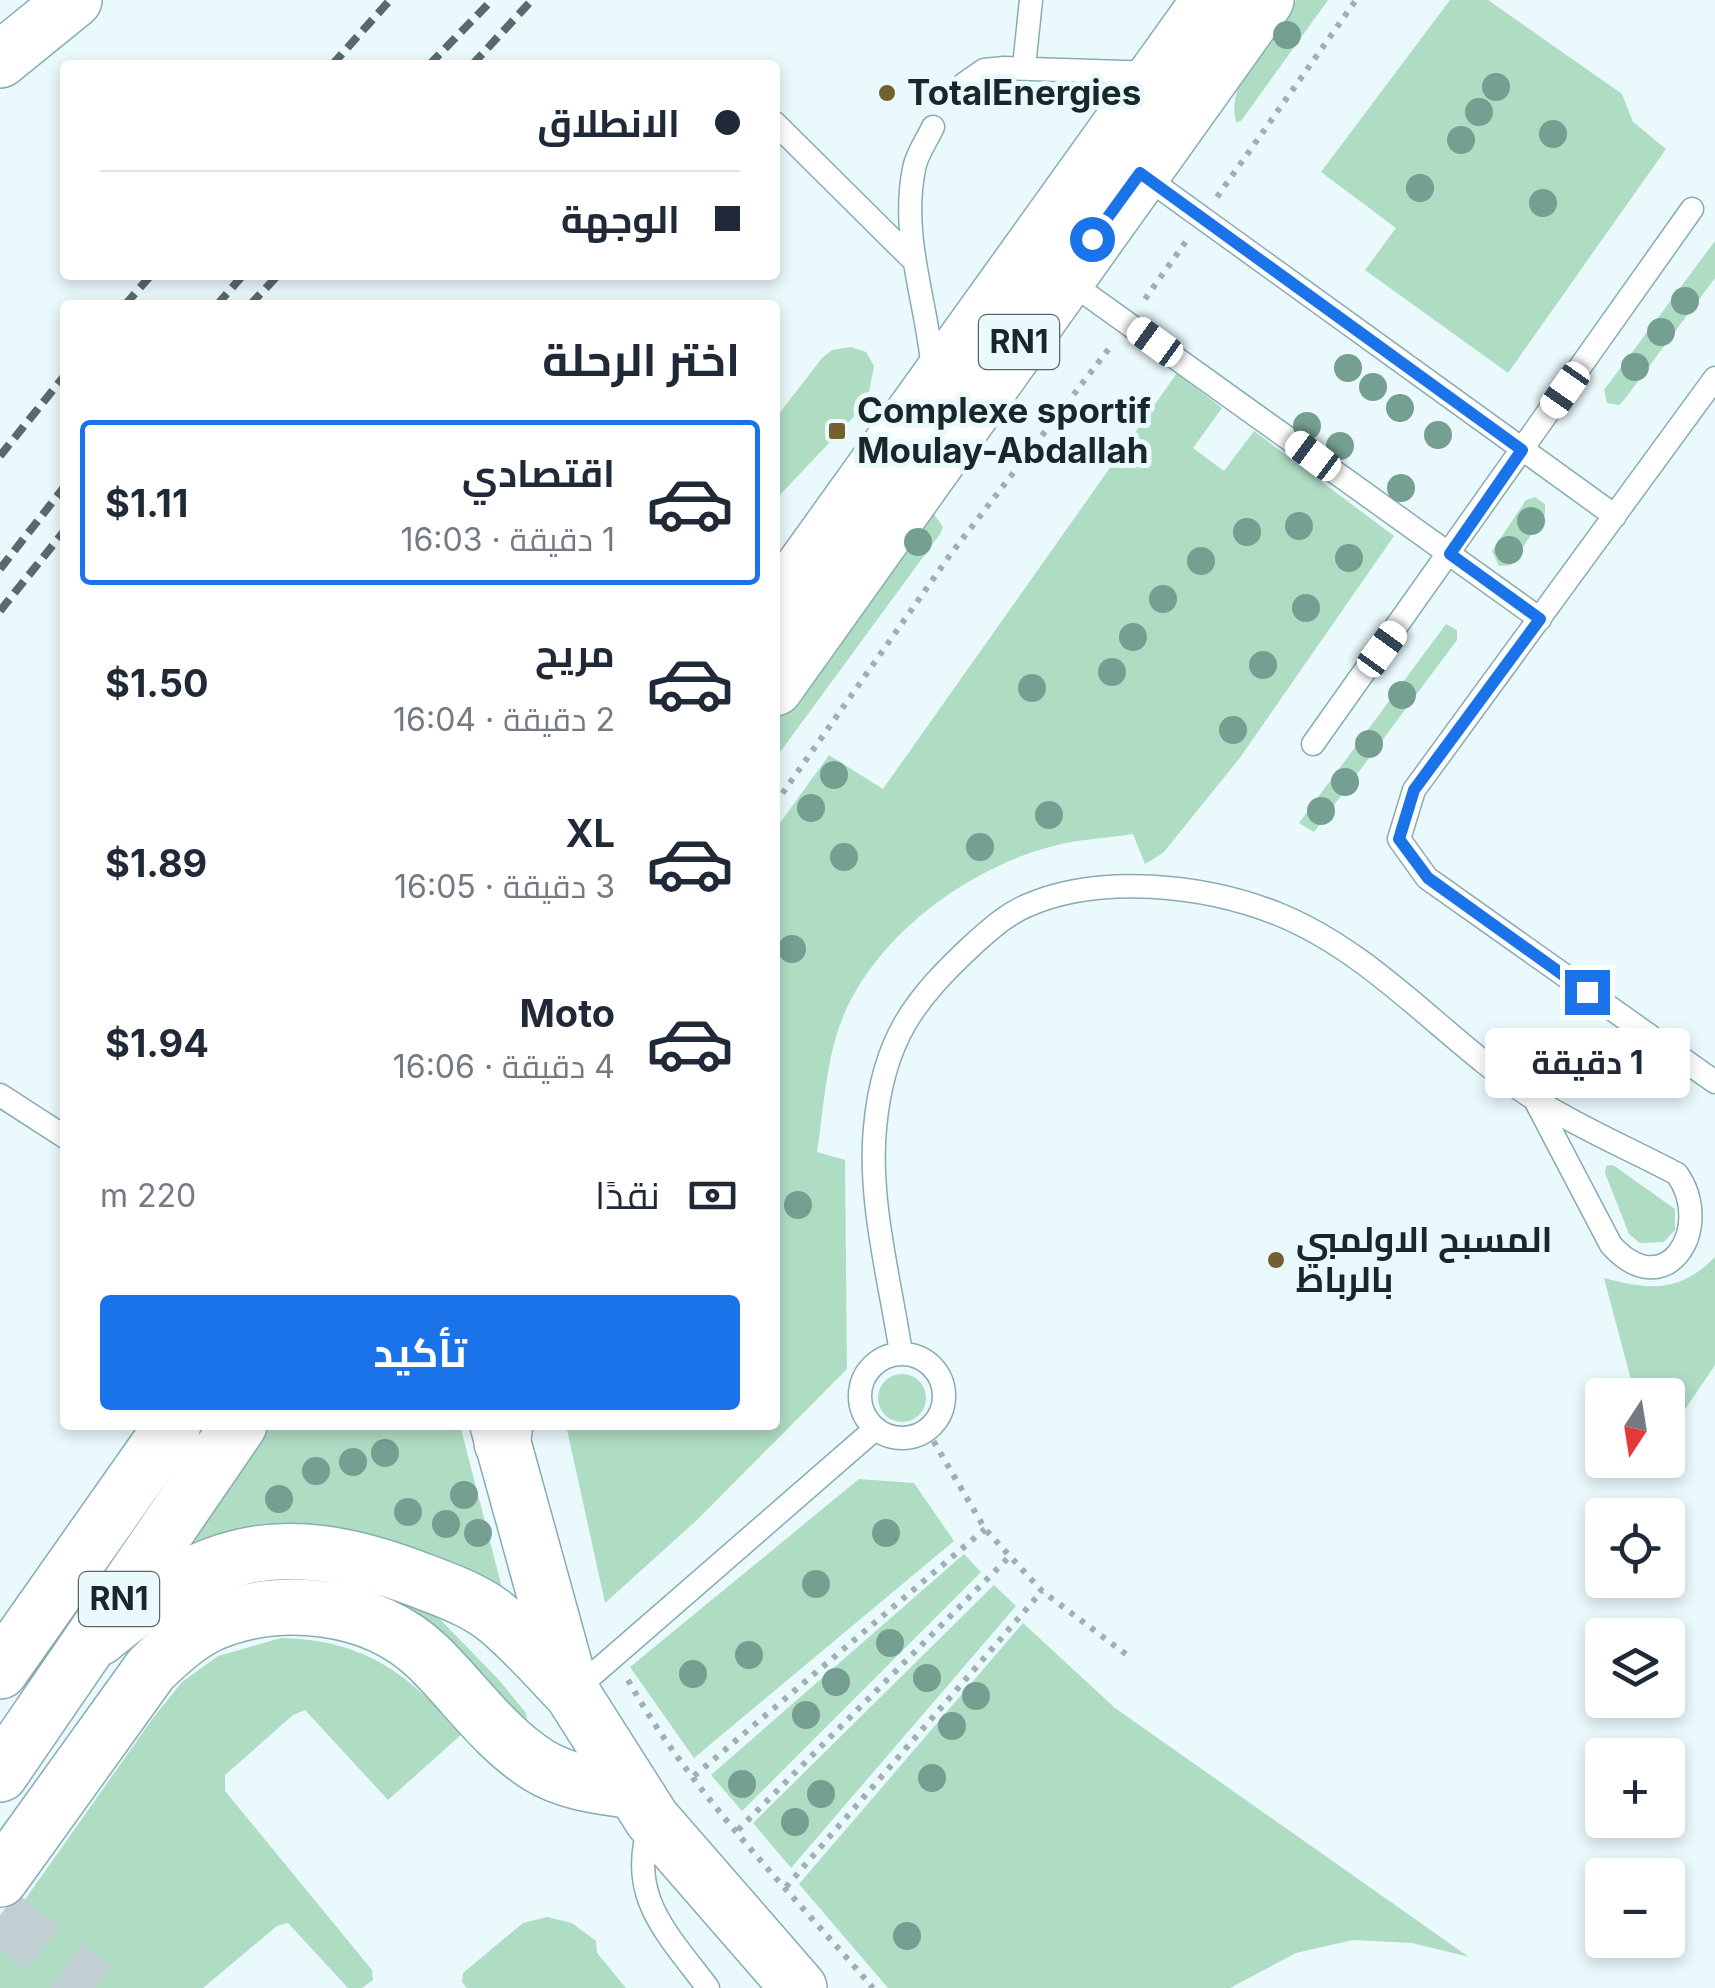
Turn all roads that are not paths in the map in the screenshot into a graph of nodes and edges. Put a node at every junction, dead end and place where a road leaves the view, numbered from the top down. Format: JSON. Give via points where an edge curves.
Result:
{"nodes":[{"id":1,"x":74,"y":0,"type":"edge"},
{"id":2,"x":1031,"y":0,"type":"edge"},
{"id":3,"x":1210,"y":0,"type":"edge"},
{"id":4,"x":1266,"y":0,"type":"edge"},
{"id":5,"x":0,"y":60,"type":"edge"},
{"id":6,"x":1024,"y":68,"type":"junction"},
{"id":7,"x":1157,"y":73,"type":"junction"},
{"id":8,"x":964,"y":84,"type":"dead end"},
{"id":9,"x":933,"y":126,"type":"dead end"},
{"id":10,"x":780,"y":128,"type":"edge"},
{"id":11,"x":1140,"y":173,"type":"junction"},
{"id":12,"x":1692,"y":209,"type":"dead end"},
{"id":13,"x":913,"y":260,"type":"junction"},
{"id":14,"x":1064,"y":278,"type":"junction"},
{"id":15,"x":1715,"y":378,"type":"edge"},
{"id":16,"x":934,"y":383,"type":"junction"},
{"id":17,"x":1522,"y":450,"type":"junction"},
{"id":18,"x":1615,"y":516,"type":"junction"},
{"id":19,"x":1450,"y":554,"type":"junction"},
{"id":20,"x":792,"y":568,"type":"edge"},
{"id":21,"x":1540,"y":619,"type":"junction"},
{"id":22,"x":780,"y":681,"type":"edge"},
{"id":23,"x":1313,"y":744,"type":"dead end"},
{"id":24,"x":1715,"y":1082,"type":"edge"},
{"id":25,"x":0,"y":1096,"type":"edge"},
{"id":26,"x":1535,"y":1100,"type":"junction"},
{"id":27,"x":60,"y":1134,"type":"edge"},
{"id":28,"x":901,"y":1353,"type":"junction"},
{"id":29,"x":876,"y":1429,"type":"junction"},
{"id":30,"x":169,"y":1430,"type":"edge"},
{"id":31,"x":236,"y":1430,"type":"edge"},
{"id":32,"x":502,"y":1431,"type":"edge"},
{"id":33,"x":80,"y":1654,"type":"junction"},
{"id":34,"x":0,"y":1670,"type":"edge"},
{"id":35,"x":572,"y":1693,"type":"junction"},
{"id":36,"x":0,"y":1774,"type":"edge"},
{"id":37,"x":642,"y":1805,"type":"junction"},
{"id":38,"x":0,"y":1879,"type":"edge"},
{"id":39,"x":708,"y":1988,"type":"edge"},
{"id":40,"x":800,"y":1988,"type":"edge"}],
"edges":[{"from":1,"to":5,"type":"main road"},
{"from":2,"to":6,"type":"lane"},
{"from":3,"to":7,"type":"main road","number":"RN1"},
{"from":4,"to":11,"type":"main road","number":"RN1"},
{"from":6,"to":7,"type":"lane"},
{"from":6,"to":8,"type":"lane","via":[[984,70]]},
{"from":7,"to":16,"type":"main road","number":"RN1"},
{"from":9,"to":13,"type":"lane","via":[[914,168]]},
{"from":10,"to":13,"type":"lane"},
{"from":11,"to":14,"type":"main road","number":"RN1"},
{"from":11,"to":17,"type":"lane"},
{"from":12,"to":17,"type":"lane"},
{"from":13,"to":16,"type":"lane"},
{"from":14,"to":19,"type":"lane"},
{"from":14,"to":22,"type":"main road","number":"RN1"},
{"from":15,"to":18,"type":"lane"},
{"from":16,"to":20,"type":"main road","number":"RN1"},
{"from":17,"to":18,"type":"lane"},
{"from":17,"to":19,"type":"lane"},
{"from":18,"to":21,"type":"lane"},
{"from":19,"to":21,"type":"lane"},
{"from":19,"to":23,"type":"lane"},
{"from":21,"to":24,"type":"lane","via":[[1414,790],[1399,839],[1428,878]]},
{"from":25,"to":27,"type":"lane"},
{"from":26,"to":26,"type":"lane","via":[[1625,1261],[1666,1267],[1695,1246],[1703,1215],[1691,1186]]},
{"from":26,"to":28,"type":"lane","via":[[1343,948],[1280,914],[1207,894],[1125,889],[1089,889],[1029,904],[1000,919],[949,963],[913,1010],[888,1060],[875,1174]]},
{"from":28,"to":29,"type":"lane","via":[[874,1364],[860,1390],[860,1405]]},
{"from":28,"to":29,"type":"lane","via":[[927,1361],[942,1383],[943,1409],[926,1430],[901,1439]]},
{"from":29,"to":35,"type":"lane"},
{"from":30,"to":34,"type":"main road","number":"RN1"},
{"from":31,"to":33,"type":"main road","number":"RN1"},
{"from":32,"to":35,"type":"main road"},
{"from":33,"to":35,"type":"main road","number":"RN1","via":[[153,1594],[210,1565],[262,1552],[343,1555],[446,1590],[492,1614]]},
{"from":33,"to":36,"type":"main road","number":"RN1"},
{"from":35,"to":37,"type":"main road"},
{"from":37,"to":38,"type":"main road","via":[[538,1764],[504,1738],[426,1654],[388,1630],[352,1615],[277,1608],[211,1624],[151,1669]]},
{"from":37,"to":39,"type":"lane","via":[[640,1880],[662,1926]]},
{"from":37,"to":40,"type":"main road"}]}
